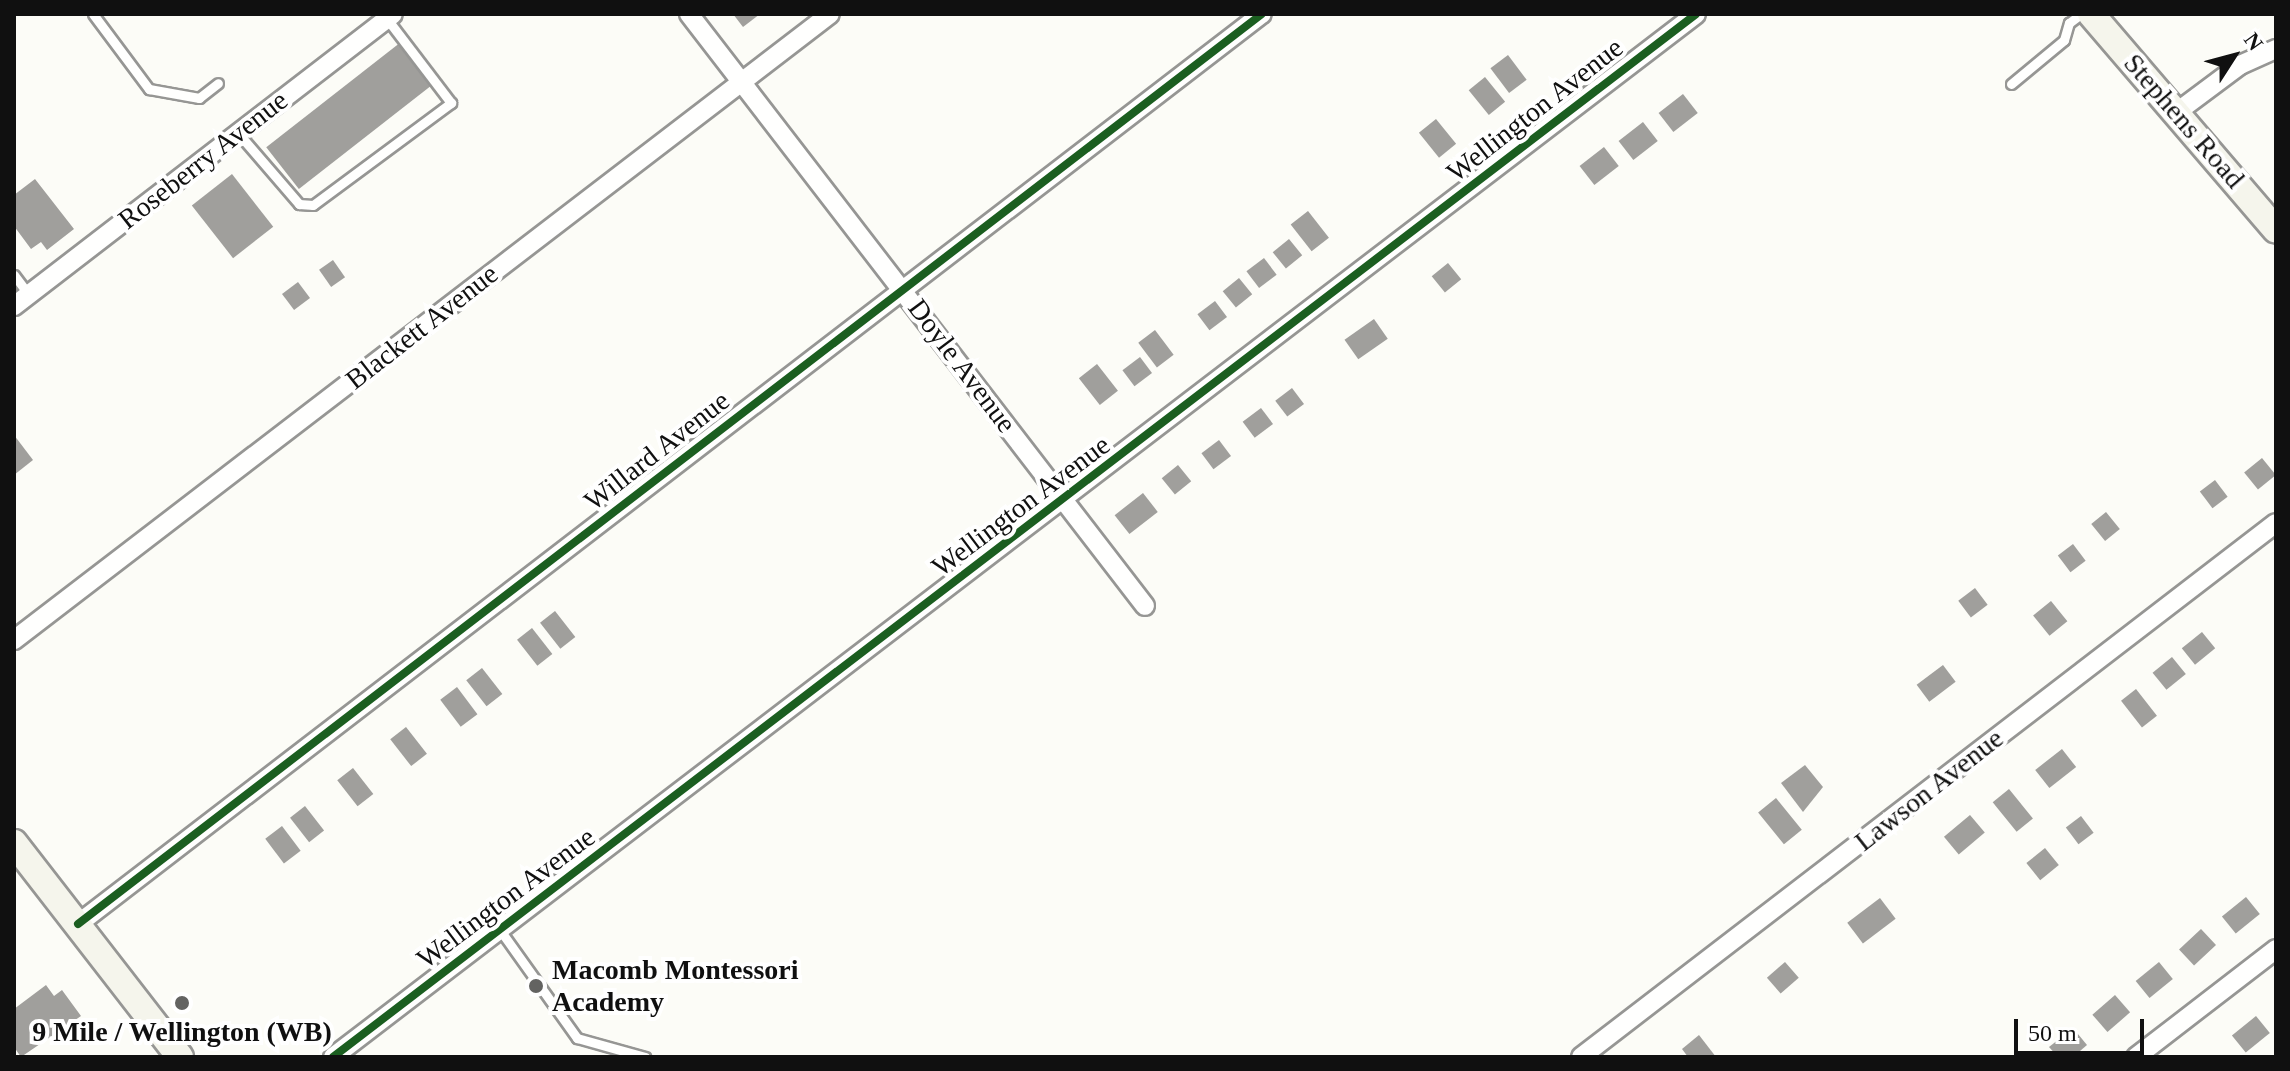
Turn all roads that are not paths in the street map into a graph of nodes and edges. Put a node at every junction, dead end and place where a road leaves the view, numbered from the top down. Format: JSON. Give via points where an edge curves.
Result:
{"nodes":[{"id":1,"x":93,"y":14,"type":"edge"},
{"id":2,"x":689,"y":14,"type":"edge"},
{"id":3,"x":830,"y":14,"type":"edge"},
{"id":4,"x":1262,"y":14,"type":"edge"},
{"id":5,"x":1696,"y":14,"type":"edge"},
{"id":6,"x":2081,"y":14,"type":"edge"},
{"id":7,"x":2091,"y":14,"type":"edge"},
{"id":8,"x":390,"y":16,"type":"edge"},
{"id":9,"x":2276,"y":49,"type":"edge"},
{"id":10,"x":742,"y":81,"type":"junction"},
{"id":11,"x":218,"y":83,"type":"dead end"},
{"id":12,"x":2011,"y":84,"type":"dead end"},
{"id":13,"x":2177,"y":112,"type":"junction"},
{"id":14,"x":238,"y":133,"type":"junction"},
{"id":15,"x":2276,"y":230,"type":"edge"},
{"id":16,"x":14,"y":275,"type":"edge"},
{"id":17,"x":904,"y":289,"type":"junction"},
{"id":18,"x":21,"y":301,"type":"edge"},
{"id":19,"x":1064,"y":501,"type":"junction"},
{"id":20,"x":2276,"y":523,"type":"edge"},
{"id":21,"x":1145,"y":606,"type":"dead end"},
{"id":22,"x":14,"y":640,"type":"edge"},
{"id":23,"x":14,"y":843,"type":"edge"},
{"id":24,"x":78,"y":924,"type":"junction"},
{"id":25,"x":500,"y":930,"type":"junction"},
{"id":26,"x":2276,"y":949,"type":"edge"},
{"id":27,"x":180,"y":1057,"type":"edge"},
{"id":28,"x":333,"y":1057,"type":"edge"},
{"id":29,"x":645,"y":1057,"type":"edge"},
{"id":30,"x":1581,"y":1057,"type":"edge"},
{"id":31,"x":2136,"y":1057,"type":"edge"}],
"edges":[{"from":1,"to":11,"type":"lane","via":[[149,89],[199,98]]},
{"from":2,"to":10,"type":"street","name":"Doyle Avenue"},
{"from":3,"to":10,"type":"street","name":"Blackett Avenue"},
{"from":4,"to":17,"type":"street","name":"Willard Avenue"},
{"from":5,"to":19,"type":"street","name":"Wellington Avenue"},
{"from":6,"to":12,"type":"lane","via":[[2069,23],[2064,40]]},
{"from":7,"to":13,"type":"street","name":"Stephens Road"},
{"from":8,"to":14,"type":"street","name":"Roseberry Avenue"},
{"from":8,"to":14,"type":"lane","via":[[451,103],[313,205],[299,204]]},
{"from":9,"to":13,"type":"street","via":[[2240,65]]},
{"from":10,"to":17,"type":"street","name":"Doyle Avenue"},
{"from":10,"to":22,"type":"street","name":"Blackett Avenue"},
{"from":13,"to":15,"type":"street","name":"Stephens Road"},
{"from":14,"to":18,"type":"street","name":"Roseberry Avenue"},
{"from":16,"to":18,"type":"lane"},
{"from":17,"to":19,"type":"street","name":"Doyle Avenue"},
{"from":17,"to":24,"type":"street","name":"Willard Avenue"},
{"from":19,"to":21,"type":"street","name":"Doyle Avenue"},
{"from":19,"to":25,"type":"street","name":"Wellington Avenue"},
{"from":20,"to":30,"type":"street","name":"Lawson Avenue"},
{"from":23,"to":24,"type":"street"},
{"from":24,"to":27,"type":"street"},
{"from":25,"to":28,"type":"street","name":"Wellington Avenue"},
{"from":25,"to":29,"type":"lane","via":[[577,1038]]},
{"from":26,"to":31,"type":"street"}]}
